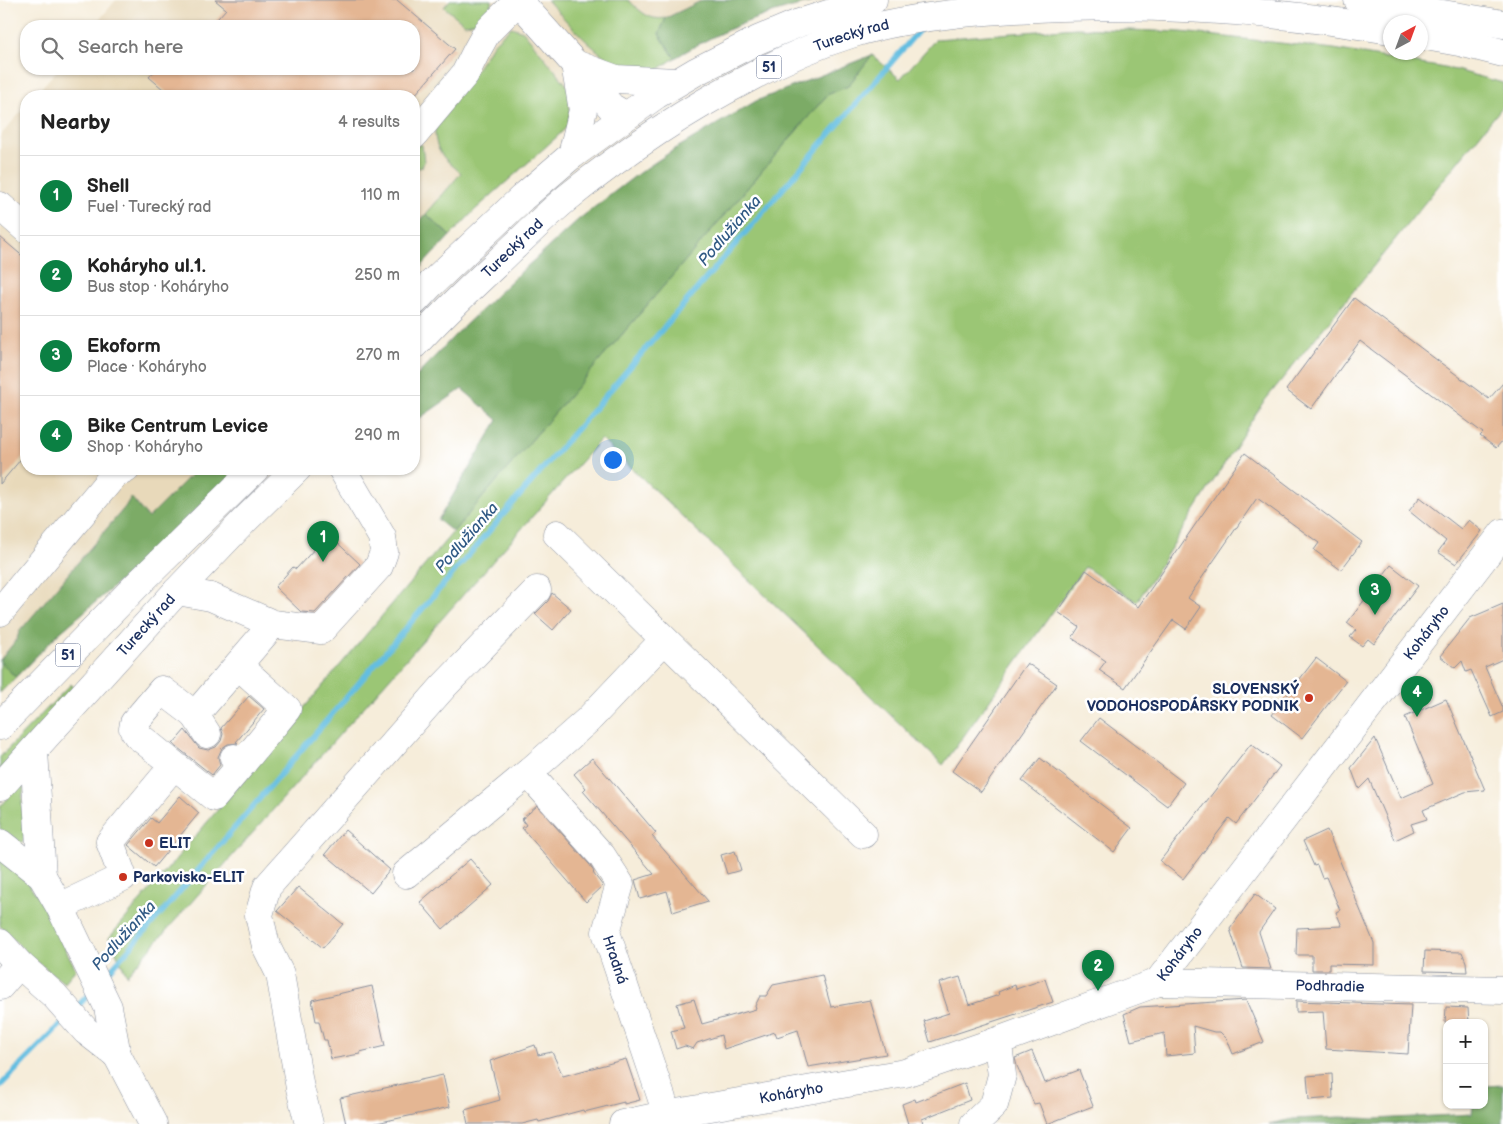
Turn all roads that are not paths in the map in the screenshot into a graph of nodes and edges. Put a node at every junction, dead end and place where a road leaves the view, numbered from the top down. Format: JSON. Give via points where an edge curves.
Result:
{"nodes":[{"id":1,"x":518,"y":0,"type":"edge"},
{"id":2,"x":873,"y":0,"type":"edge"},
{"id":3,"x":1358,"y":0,"type":"edge"},
{"id":4,"x":1503,"y":24,"type":"edge"},
{"id":5,"x":1383,"y":29,"type":"edge"},
{"id":6,"x":1428,"y":36,"type":"edge"},
{"id":7,"x":1503,"y":54,"type":"edge"},
{"id":8,"x":575,"y":64,"type":"junction"},
{"id":9,"x":616,"y":79,"type":"junction"},
{"id":10,"x":676,"y":82,"type":"junction"},
{"id":11,"x":626,"y":116,"type":"junction"},
{"id":12,"x":420,"y":128,"type":"edge"},
{"id":13,"x":643,"y":140,"type":"junction"},
{"id":14,"x":572,"y":155,"type":"junction"},
{"id":15,"x":0,"y":206,"type":"edge"},
{"id":16,"x":20,"y":224,"type":"edge"},
{"id":17,"x":420,"y":296,"type":"edge"},
{"id":18,"x":420,"y":338,"type":"edge"},
{"id":19,"x":114,"y":475,"type":"edge"},
{"id":20,"x":249,"y":475,"type":"edge"},
{"id":21,"x":291,"y":475,"type":"edge"},
{"id":22,"x":346,"y":475,"type":"edge"},
{"id":23,"x":1503,"y":533,"type":"edge"},
{"id":24,"x":557,"y":534,"type":"dead end"},
{"id":25,"x":537,"y":590,"type":"dead end"},
{"id":26,"x":177,"y":591,"type":"junction"},
{"id":27,"x":0,"y":612,"type":"edge"},
{"id":28,"x":273,"y":624,"type":"junction"},
{"id":29,"x":664,"y":640,"type":"junction"},
{"id":30,"x":238,"y":665,"type":"junction"},
{"id":31,"x":0,"y":726,"type":"edge"},
{"id":32,"x":34,"y":751,"type":"junction"},
{"id":33,"x":528,"y":773,"type":"junction"},
{"id":34,"x":165,"y":776,"type":"dead end"},
{"id":35,"x":0,"y":788,"type":"edge"},
{"id":36,"x":863,"y":834,"type":"dead end"},
{"id":37,"x":0,"y":843,"type":"edge"},
{"id":38,"x":406,"y":874,"type":"dead end"},
{"id":39,"x":42,"y":876,"type":"junction"},
{"id":40,"x":60,"y":907,"type":"junction"},
{"id":41,"x":0,"y":943,"type":"edge"},
{"id":42,"x":9,"y":961,"type":"edge"},
{"id":43,"x":1158,"y":982,"type":"junction"},
{"id":44,"x":0,"y":986,"type":"edge"},
{"id":45,"x":1503,"y":990,"type":"edge"},
{"id":46,"x":995,"y":1042,"type":"junction"},
{"id":47,"x":117,"y":1054,"type":"junction"},
{"id":48,"x":665,"y":1115,"type":"junction"},
{"id":49,"x":153,"y":1124,"type":"edge"},
{"id":50,"x":309,"y":1124,"type":"edge"},
{"id":51,"x":622,"y":1124,"type":"edge"},
{"id":52,"x":974,"y":1124,"type":"edge"}],
"edges":[{"from":1,"to":8,"type":"street"},
{"from":1,"to":12,"type":"street","via":[[488,32],[465,74]]},
{"from":2,"to":10,"type":"street","name":"Turecký rad","number":"51","via":[[800,23]]},
{"from":3,"to":4,"type":"street"},
{"from":5,"to":13,"type":"street","name":"Turecký rad","number":"51","via":[[1203,7],[1124,4],[998,8],[907,20],[852,33],[772,66]]},
{"from":6,"to":7,"type":"street"},
{"from":8,"to":9,"type":"street"},
{"from":8,"to":11,"type":"street","via":[[611,108]]},
{"from":8,"to":14,"type":"street","via":[[582,110]]},
{"from":9,"to":10,"type":"street"},
{"from":9,"to":11,"type":"street"},
{"from":10,"to":11,"type":"street","name":"Turecký rad","number":"51"},
{"from":11,"to":13,"type":"street"},
{"from":11,"to":14,"type":"street","name":"Turecký rad","number":"51"},
{"from":13,"to":18,"type":"street","name":"Turecký rad","number":"51","via":[[566,199]]},
{"from":14,"to":17,"type":"street","name":"Turecký rad","number":"51"},
{"from":15,"to":16,"type":"street"},
{"from":19,"to":27,"type":"street"},
{"from":20,"to":31,"type":"street","number":"51"},
{"from":21,"to":26,"type":"street","name":"Turecký rad","number":"51"},
{"from":22,"to":28,"type":"street","via":[[382,537],[384,552],[379,566],[320,630]]},
{"from":23,"to":43,"type":"street","name":"Koháryho"},
{"from":24,"to":29,"type":"street"},
{"from":25,"to":50,"type":"street","via":[[444,686],[267,887],[259,914],[266,946],[280,974]]},
{"from":26,"to":28,"type":"street","via":[[211,597]]},
{"from":26,"to":32,"type":"street","name":"Turecký rad","number":"51"},
{"from":28,"to":30,"type":"street"},
{"from":29,"to":33,"type":"street","via":[[588,720]]},
{"from":29,"to":36,"type":"street"},
{"from":30,"to":30,"type":"street","via":[[287,708],[238,761],[214,797],[138,735],[134,723],[162,690],[201,725]]},
{"from":32,"to":35,"type":"street","name":"Turecký rad","number":"51"},
{"from":32,"to":39,"type":"street"},
{"from":33,"to":38,"type":"street"},
{"from":33,"to":48,"type":"street","name":"Hradná","via":[[602,856],[620,884],[606,932]]},
{"from":34,"to":40,"type":"street","via":[[110,842],[123,877]]},
{"from":37,"to":39,"type":"street"},
{"from":39,"to":40,"type":"street"},
{"from":40,"to":47,"type":"street","via":[[108,1007]]},
{"from":41,"to":42,"type":"street"},
{"from":42,"to":44,"type":"street"},
{"from":42,"to":47,"type":"street","via":[[55,996],[86,1030]]},
{"from":43,"to":45,"type":"street","name":"Podhradie"},
{"from":43,"to":46,"type":"street","name":"Koháryho"},
{"from":46,"to":48,"type":"street","name":"Koháryho","via":[[905,1073]]},
{"from":46,"to":52,"type":"street","via":[[1002,1074],[994,1105]]},
{"from":47,"to":49,"type":"street"},
{"from":48,"to":51,"type":"street","name":"Koháryho"}]}
